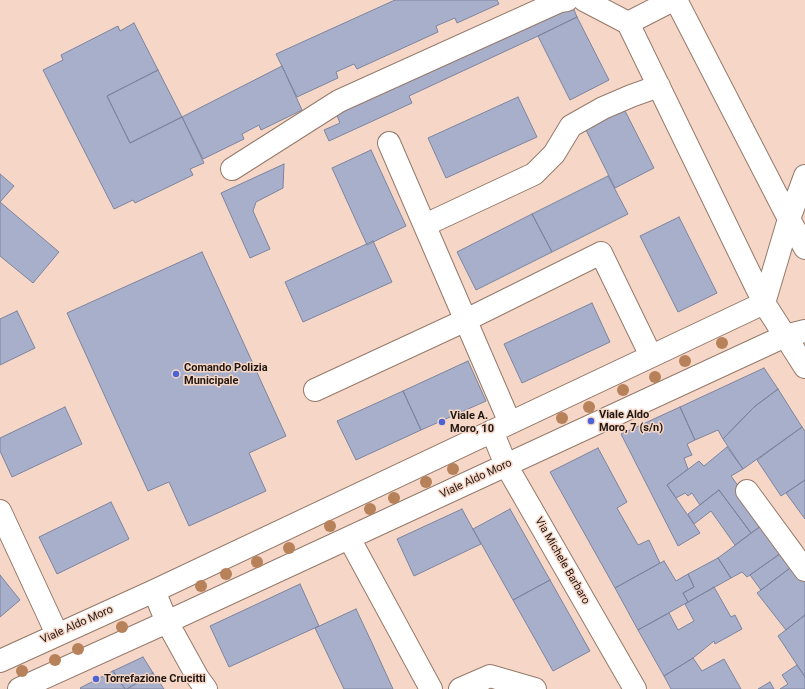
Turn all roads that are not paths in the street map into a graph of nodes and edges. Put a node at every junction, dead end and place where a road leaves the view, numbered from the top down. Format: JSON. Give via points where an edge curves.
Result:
{"nodes":[{"id":1,"x":567,"y":0,"type":"edge"},
{"id":2,"x":584,"y":0,"type":"edge"},
{"id":3,"x":675,"y":0,"type":"edge"},
{"id":4,"x":628,"y":22,"type":"junction"},
{"id":5,"x":659,"y":86,"type":"junction"},
{"id":6,"x":389,"y":143,"type":"dead end"},
{"id":7,"x":232,"y":169,"type":"dead end"},
{"id":8,"x":805,"y":176,"type":"edge"},
{"id":9,"x":789,"y":219,"type":"junction"},
{"id":10,"x":425,"y":225,"type":"junction"},
{"id":11,"x":805,"y":248,"type":"edge"},
{"id":12,"x":764,"y":303,"type":"junction"},
{"id":13,"x":466,"y":320,"type":"junction"},
{"id":14,"x":795,"y":333,"type":"edge"},
{"id":15,"x":651,"y":356,"type":"junction"},
{"id":16,"x":805,"y":367,"type":"edge"},
{"id":17,"x":315,"y":390,"type":"dead end"},
{"id":18,"x":501,"y":427,"type":"junction"},
{"id":19,"x":506,"y":465,"type":"junction"},
{"id":20,"x":747,"y":492,"type":"dead end"},
{"id":21,"x":0,"y":511,"type":"edge"},
{"id":22,"x":348,"y":538,"type":"junction"},
{"id":23,"x":798,"y":547,"type":"edge"},
{"id":24,"x":805,"y":570,"type":"edge"},
{"id":25,"x":154,"y":591,"type":"junction"},
{"id":26,"x":168,"y":622,"type":"junction"},
{"id":27,"x":57,"y":634,"type":"junction"},
{"id":28,"x":0,"y":660,"type":"edge"},
{"id":29,"x":54,"y":682,"type":"edge"},
{"id":30,"x":19,"y":689,"type":"edge"},
{"id":31,"x":206,"y":689,"type":"edge"},
{"id":32,"x":431,"y":689,"type":"edge"},
{"id":33,"x":460,"y":689,"type":"edge"},
{"id":34,"x":535,"y":689,"type":"edge"},
{"id":35,"x":635,"y":689,"type":"edge"}],
"edges":[{"from":1,"to":7,"type":"street","via":[[339,101]]},
{"from":2,"to":4,"type":"street"},
{"from":3,"to":4,"type":"street"},
{"from":3,"to":9,"type":"street"},
{"from":4,"to":5,"type":"street"},
{"from":5,"to":10,"type":"street","via":[[603,108],[571,126],[554,154],[534,174]]},
{"from":5,"to":12,"type":"street"},
{"from":6,"to":10,"type":"street","name":"Via Michele Barbaro"},
{"from":8,"to":9,"type":"street"},
{"from":9,"to":11,"type":"street"},
{"from":9,"to":12,"type":"street"},
{"from":10,"to":13,"type":"street","name":"Via Michele Barbaro"},
{"from":12,"to":14,"type":"street"},
{"from":12,"to":15,"type":"street","name":"Viale Aldo Moro"},
{"from":13,"to":15,"type":"street","via":[[601,253]]},
{"from":13,"to":17,"type":"street"},
{"from":13,"to":18,"type":"street","name":"Via Michele Barbaro"},
{"from":14,"to":16,"type":"street"},
{"from":14,"to":19,"type":"street","name":"Viale Aldo Moro"},
{"from":15,"to":18,"type":"street","name":"Viale Aldo Moro"},
{"from":18,"to":19,"type":"street","name":"Via Michele Barbaro"},
{"from":18,"to":25,"type":"street","name":"Viale Aldo Moro"},
{"from":19,"to":22,"type":"street","name":"Viale Aldo Moro"},
{"from":19,"to":35,"type":"street","name":"Via Michele Barbaro"},
{"from":20,"to":23,"type":"street"},
{"from":21,"to":27,"type":"street"},
{"from":22,"to":26,"type":"street","name":"Viale Aldo Moro"},
{"from":22,"to":32,"type":"street"},
{"from":23,"to":24,"type":"street"},
{"from":25,"to":26,"type":"street"},
{"from":25,"to":27,"type":"street","name":"Viale Aldo Moro"},
{"from":26,"to":29,"type":"street","name":"Viale Aldo Moro"},
{"from":26,"to":31,"type":"street"},
{"from":27,"to":28,"type":"street","name":"Viale Aldo Moro"},
{"from":29,"to":30,"type":"street","name":"Viale Aldo Moro"},
{"from":33,"to":34,"type":"street","via":[[490,676]]}]}
